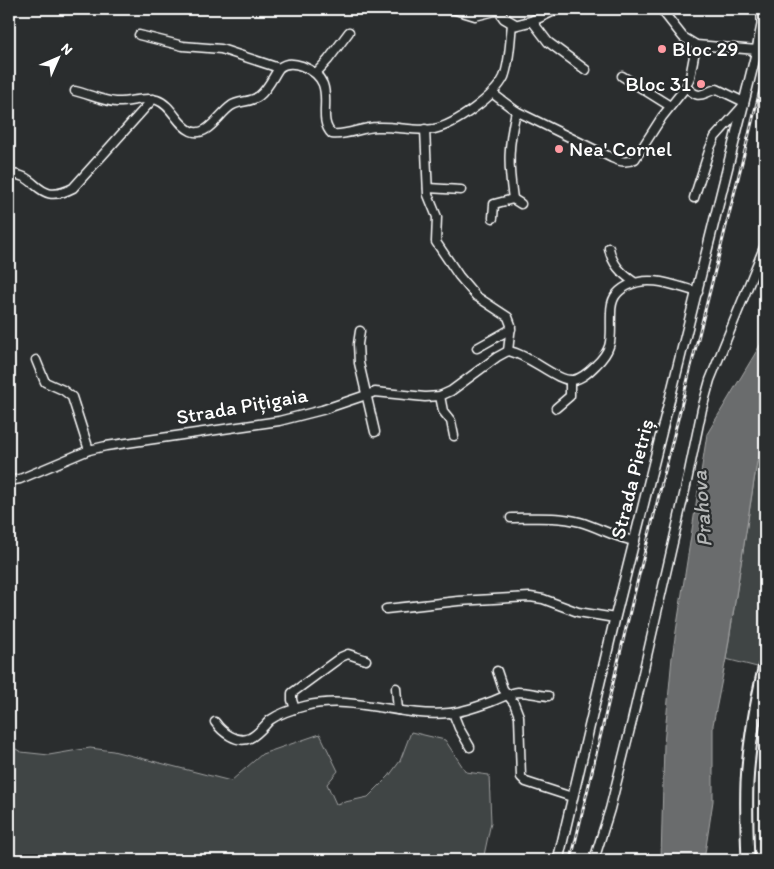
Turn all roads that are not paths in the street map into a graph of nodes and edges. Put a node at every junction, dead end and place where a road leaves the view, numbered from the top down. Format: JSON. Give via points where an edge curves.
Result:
{"nodes":[{"id":1,"x":452,"y":9,"type":"edge"},
{"id":2,"x":557,"y":9,"type":"edge"},
{"id":3,"x":661,"y":9,"type":"edge"},
{"id":4,"x":762,"y":9,"type":"edge"},
{"id":5,"x":499,"y":10,"type":"edge"},
{"id":6,"x":532,"y":21,"type":"junction"},
{"id":7,"x":512,"y":24,"type":"junction"},
{"id":8,"x":349,"y":32,"type":"dead end"},
{"id":9,"x":139,"y":35,"type":"dead end"},
{"id":10,"x":696,"y":46,"type":"junction"},
{"id":11,"x":757,"y":50,"type":"junction"},
{"id":12,"x":279,"y":68,"type":"junction"},
{"id":13,"x":586,"y":70,"type":"dead end"},
{"id":14,"x":316,"y":73,"type":"junction"},
{"id":15,"x":622,"y":76,"type":"dead end"},
{"id":16,"x":686,"y":87,"type":"junction"},
{"id":17,"x":76,"y":91,"type":"dead end"},
{"id":18,"x":492,"y":93,"type":"junction"},
{"id":19,"x":153,"y":99,"type":"junction"},
{"id":20,"x":744,"y":104,"type":"junction"},
{"id":21,"x":670,"y":106,"type":"junction"},
{"id":22,"x":516,"y":111,"type":"junction"},
{"id":23,"x":425,"y":130,"type":"junction"},
{"id":24,"x":9,"y":174,"type":"edge"},
{"id":25,"x":428,"y":188,"type":"junction"},
{"id":26,"x":461,"y":190,"type":"dead end"},
{"id":27,"x":694,"y":198,"type":"dead end"},
{"id":28,"x":513,"y":199,"type":"junction"},
{"id":29,"x":521,"y":204,"type":"dead end"},
{"id":30,"x":494,"y":218,"type":"dead end"},
{"id":31,"x":765,"y":245,"type":"edge"},
{"id":32,"x":610,"y":248,"type":"dead end"},
{"id":33,"x":634,"y":282,"type":"junction"},
{"id":34,"x":698,"y":292,"type":"junction"},
{"id":35,"x":511,"y":329,"type":"junction"},
{"id":36,"x":360,"y":331,"type":"dead end"},
{"id":37,"x":477,"y":348,"type":"dead end"},
{"id":38,"x":508,"y":351,"type":"junction"},
{"id":39,"x":36,"y":360,"type":"dead end"},
{"id":40,"x":570,"y":380,"type":"junction"},
{"id":41,"x":367,"y":394,"type":"junction"},
{"id":42,"x":440,"y":396,"type":"junction"},
{"id":43,"x":556,"y":408,"type":"dead end"},
{"id":44,"x":375,"y":432,"type":"dead end"},
{"id":45,"x":454,"y":436,"type":"dead end"},
{"id":46,"x":89,"y":450,"type":"junction"},
{"id":47,"x":9,"y":481,"type":"edge"},
{"id":48,"x":511,"y":518,"type":"dead end"},
{"id":49,"x":634,"y":541,"type":"junction"},
{"id":50,"x":386,"y":609,"type":"dead end"},
{"id":51,"x":615,"y":618,"type":"junction"},
{"id":52,"x":366,"y":660,"type":"dead end"},
{"id":53,"x":765,"y":665,"type":"edge"},
{"id":54,"x":497,"y":671,"type":"dead end"},
{"id":55,"x":396,"y":688,"type":"dead end"},
{"id":56,"x":765,"y":690,"type":"edge"},
{"id":57,"x":508,"y":695,"type":"junction"},
{"id":58,"x":548,"y":696,"type":"dead end"},
{"id":59,"x":295,"y":709,"type":"junction"},
{"id":60,"x":398,"y":710,"type":"junction"},
{"id":61,"x":453,"y":713,"type":"junction"},
{"id":62,"x":215,"y":722,"type":"dead end"},
{"id":63,"x":470,"y":747,"type":"dead end"},
{"id":64,"x":572,"y":797,"type":"junction"},
{"id":65,"x":558,"y":860,"type":"edge"},
{"id":66,"x":594,"y":860,"type":"edge"},
{"id":67,"x":748,"y":860,"type":"edge"},
{"id":68,"x":754,"y":860,"type":"edge"}],
"edges":[{"from":1,"to":5,"type":"street","via":[[475,16]]},
{"from":2,"to":6,"type":"main road"},
{"from":3,"to":10,"type":"street","via":[[683,37]]},
{"from":4,"to":11,"type":"main road","name":"Strada Pietriș"},
{"from":5,"to":7,"type":"main road"},
{"from":6,"to":7,"type":"main road"},
{"from":6,"to":13,"type":"street","via":[[548,42]]},
{"from":7,"to":18,"type":"street","via":[[506,72]]},
{"from":8,"to":14,"type":"street"},
{"from":9,"to":12,"type":"street","via":[[183,46],[221,49]]},
{"from":10,"to":11,"type":"street"},
{"from":10,"to":16,"type":"street"},
{"from":11,"to":20,"type":"main road","name":"Strada Pietriș"},
{"from":12,"to":14,"type":"street","via":[[286,64],[297,65]]},
{"from":12,"to":19,"type":"street","via":[[260,95],[231,106],[201,132],[189,130],[161,102]]},
{"from":14,"to":23,"type":"street","via":[[322,84],[326,125],[332,134],[376,127]]},
{"from":15,"to":21,"type":"street"},
{"from":16,"to":20,"type":"street","via":[[701,96],[716,90]]},
{"from":16,"to":21,"type":"street"},
{"from":17,"to":19,"type":"street","via":[[118,102]]},
{"from":18,"to":22,"type":"street"},
{"from":18,"to":23,"type":"street","via":[[450,123]]},
{"from":19,"to":24,"type":"street","via":[[73,188],[62,194],[43,192],[25,176]]},
{"from":20,"to":27,"type":"street","via":[[715,136]]},
{"from":20,"to":34,"type":"main road","name":"Strada Pietriș"},
{"from":21,"to":22,"type":"street","via":[[640,153],[629,162],[612,158]]},
{"from":22,"to":28,"type":"street","via":[[508,150]]},
{"from":23,"to":25,"type":"street"},
{"from":25,"to":26,"type":"street"},
{"from":25,"to":35,"type":"street","via":[[437,217],[435,236],[438,246],[476,296],[508,317]]},
{"from":28,"to":29,"type":"street"},
{"from":28,"to":30,"type":"street","via":[[494,204]]},
{"from":31,"to":66,"type":"street","via":[[706,394],[634,712]]},
{"from":32,"to":33,"type":"street","via":[[611,260]]},
{"from":33,"to":34,"type":"street","via":[[657,281]]},
{"from":33,"to":40,"type":"street","via":[[619,290],[613,299],[610,343],[605,355],[580,378]]},
{"from":34,"to":49,"type":"main road","name":"Strada Pietriș"},
{"from":35,"to":37,"type":"street"},
{"from":35,"to":38,"type":"street"},
{"from":36,"to":41,"type":"street","via":[[359,363]]},
{"from":38,"to":40,"type":"street","via":[[528,357]]},
{"from":38,"to":42,"type":"street"},
{"from":39,"to":46,"type":"street","via":[[45,382],[72,397]]},
{"from":40,"to":43,"type":"street","via":[[570,396]]},
{"from":41,"to":42,"type":"street","name":"Strada Pițigaia","via":[[386,392]]},
{"from":41,"to":44,"type":"street"},
{"from":41,"to":46,"type":"street","name":"Strada Pițigaia","via":[[279,421]]},
{"from":42,"to":45,"type":"street"},
{"from":46,"to":47,"type":"street","name":"Strada Pițigaia","via":[[30,476]]},
{"from":48,"to":49,"type":"street","via":[[577,521]]},
{"from":49,"to":51,"type":"main road","name":"Strada Pietriș"},
{"from":50,"to":51,"type":"street","via":[[530,597],[578,612]]},
{"from":51,"to":64,"type":"main road","name":"Strada Pietriș"},
{"from":52,"to":59,"type":"street","via":[[348,654],[341,656],[292,693]]},
{"from":53,"to":67,"type":"highway","via":[[748,765]]},
{"from":54,"to":57,"type":"street"},
{"from":55,"to":60,"type":"street"},
{"from":56,"to":68,"type":"highway","via":[[753,780]]},
{"from":57,"to":58,"type":"street","via":[[525,692]]},
{"from":57,"to":61,"type":"street"},
{"from":57,"to":64,"type":"street","via":[[514,702],[520,723],[520,777],[526,782]]},
{"from":59,"to":60,"type":"street","via":[[331,702]]},
{"from":59,"to":62,"type":"street","via":[[275,718],[244,740],[223,732]]},
{"from":60,"to":61,"type":"street"},
{"from":61,"to":63,"type":"street"},
{"from":64,"to":65,"type":"main road","name":"Strada Pietriș"}]}
